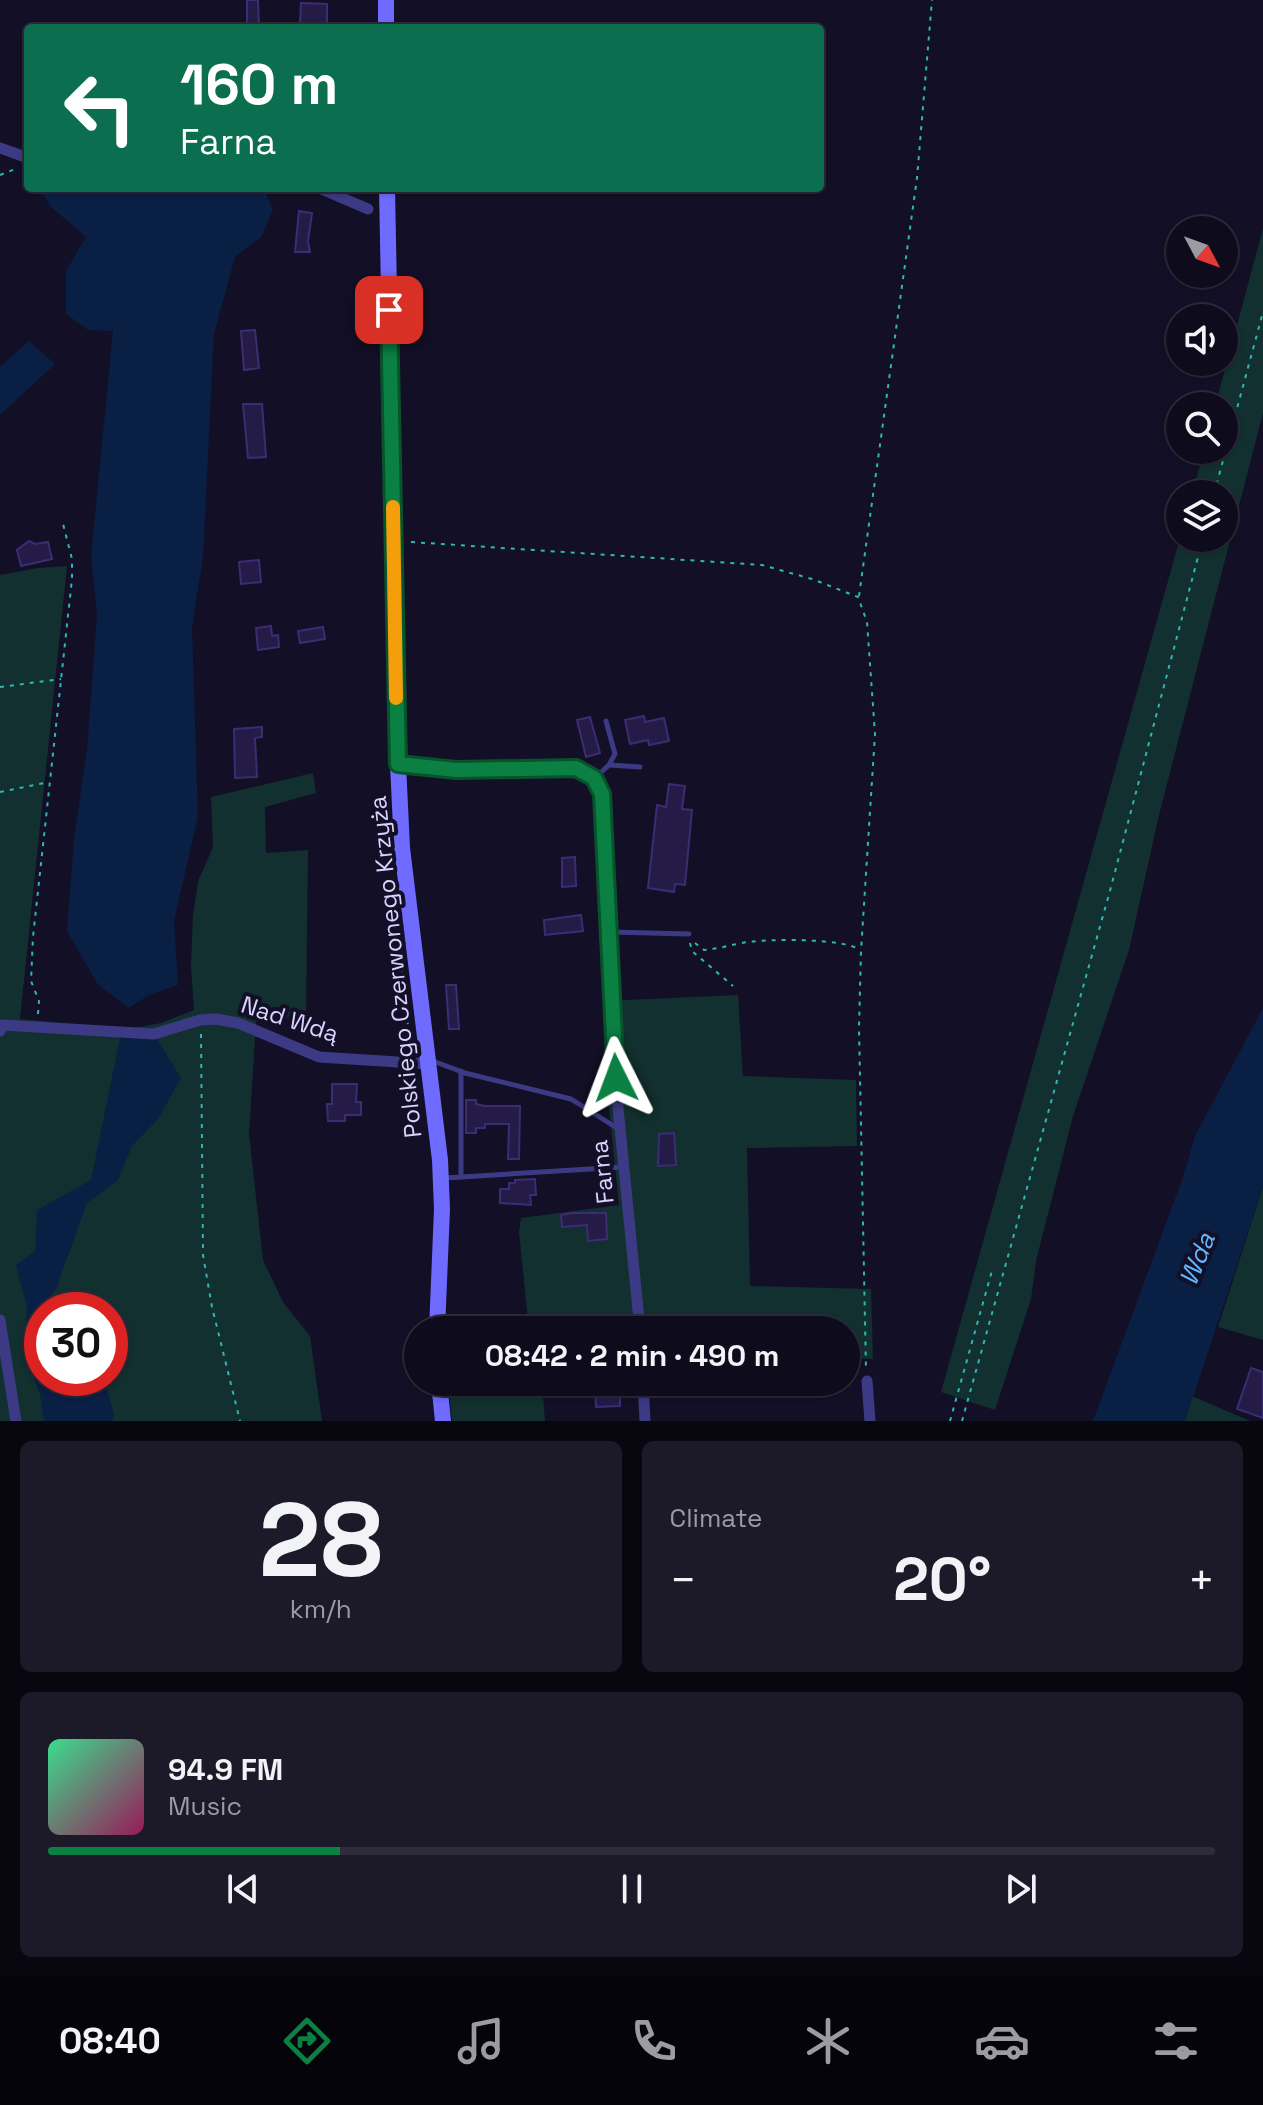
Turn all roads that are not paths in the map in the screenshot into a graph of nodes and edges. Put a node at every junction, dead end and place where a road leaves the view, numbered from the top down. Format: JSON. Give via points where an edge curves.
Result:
{"nodes":[{"id":1,"x":386,"y":0,"type":"edge"},
{"id":2,"x":386,"y":24,"type":"edge"},
{"id":3,"x":0,"y":148,"type":"edge"},
{"id":4,"x":24,"y":163,"type":"edge"},
{"id":5,"x":328,"y":192,"type":"edge"},
{"id":6,"x":387,"y":192,"type":"edge"},
{"id":7,"x":368,"y":209,"type":"dead end"},
{"id":8,"x":606,"y":721,"type":"dead end"},
{"id":9,"x":398,"y":764,"type":"junction"},
{"id":10,"x":609,"y":765,"type":"junction"},
{"id":11,"x":640,"y":767,"type":"dead end"},
{"id":12,"x":594,"y":778,"type":"junction"},
{"id":13,"x":609,"y":932,"type":"junction"},
{"id":14,"x":689,"y":934,"type":"road end"},
{"id":15,"x":0,"y":1031,"type":"edge"},
{"id":16,"x":429,"y":1061,"type":"junction"},
{"id":17,"x":461,"y":1071,"type":"junction"},
{"id":18,"x":620,"y":1130,"type":"junction"},
{"id":19,"x":624,"y":1167,"type":"junction"},
{"id":20,"x":461,"y":1177,"type":"junction"},
{"id":21,"x":441,"y":1178,"type":"junction"},
{"id":22,"x":437,"y":1316,"type":"edge"},
{"id":23,"x":639,"y":1316,"type":"edge"},
{"id":24,"x":0,"y":1320,"type":"edge"},
{"id":25,"x":867,"y":1381,"type":"road end"},
{"id":26,"x":440,"y":1396,"type":"edge"},
{"id":27,"x":644,"y":1396,"type":"edge"},
{"id":28,"x":16,"y":1421,"type":"edge"},
{"id":29,"x":443,"y":1421,"type":"edge"},
{"id":30,"x":645,"y":1421,"type":"edge"},
{"id":31,"x":870,"y":1421,"type":"edge"}],
"edges":[{"from":1,"to":2,"type":"street"},
{"from":3,"to":4,"type":"street"},
{"from":5,"to":7,"type":"street"},
{"from":6,"to":9,"type":"street","name":"Polskiego Czerwonego Krzyża"},
{"from":8,"to":10,"type":"lane","via":[[615,754]]},
{"from":9,"to":12,"type":"street","via":[[456,770],[565,767]]},
{"from":9,"to":16,"type":"street","name":"Polskiego Czerwonego Krzyża","via":[[402,848]]},
{"from":10,"to":11,"type":"lane"},
{"from":10,"to":12,"type":"lane"},
{"from":12,"to":13,"type":"street","name":"Farna","via":[[602,794]]},
{"from":13,"to":14,"type":"lane"},
{"from":13,"to":18,"type":"street","name":"Farna"},
{"from":15,"to":16,"type":"street","name":"Nad Wdą","via":[[2,1025],[154,1034],[200,1020],[238,1023],[319,1057]]},
{"from":16,"to":17,"type":"lane"},
{"from":16,"to":21,"type":"street","name":"Polskiego Czerwonego Krzyża"},
{"from":17,"to":18,"type":"lane","via":[[571,1099]]},
{"from":17,"to":20,"type":"lane"},
{"from":18,"to":19,"type":"street","name":"Farna"},
{"from":19,"to":20,"type":"lane"},
{"from":19,"to":23,"type":"street","name":"Farna"},
{"from":20,"to":21,"type":"lane"},
{"from":21,"to":22,"type":"street","name":"Polskiego Czerwonego Krzyża"},
{"from":24,"to":28,"type":"street"},
{"from":25,"to":31,"type":"street"},
{"from":26,"to":29,"type":"street"},
{"from":27,"to":30,"type":"street"}]}
